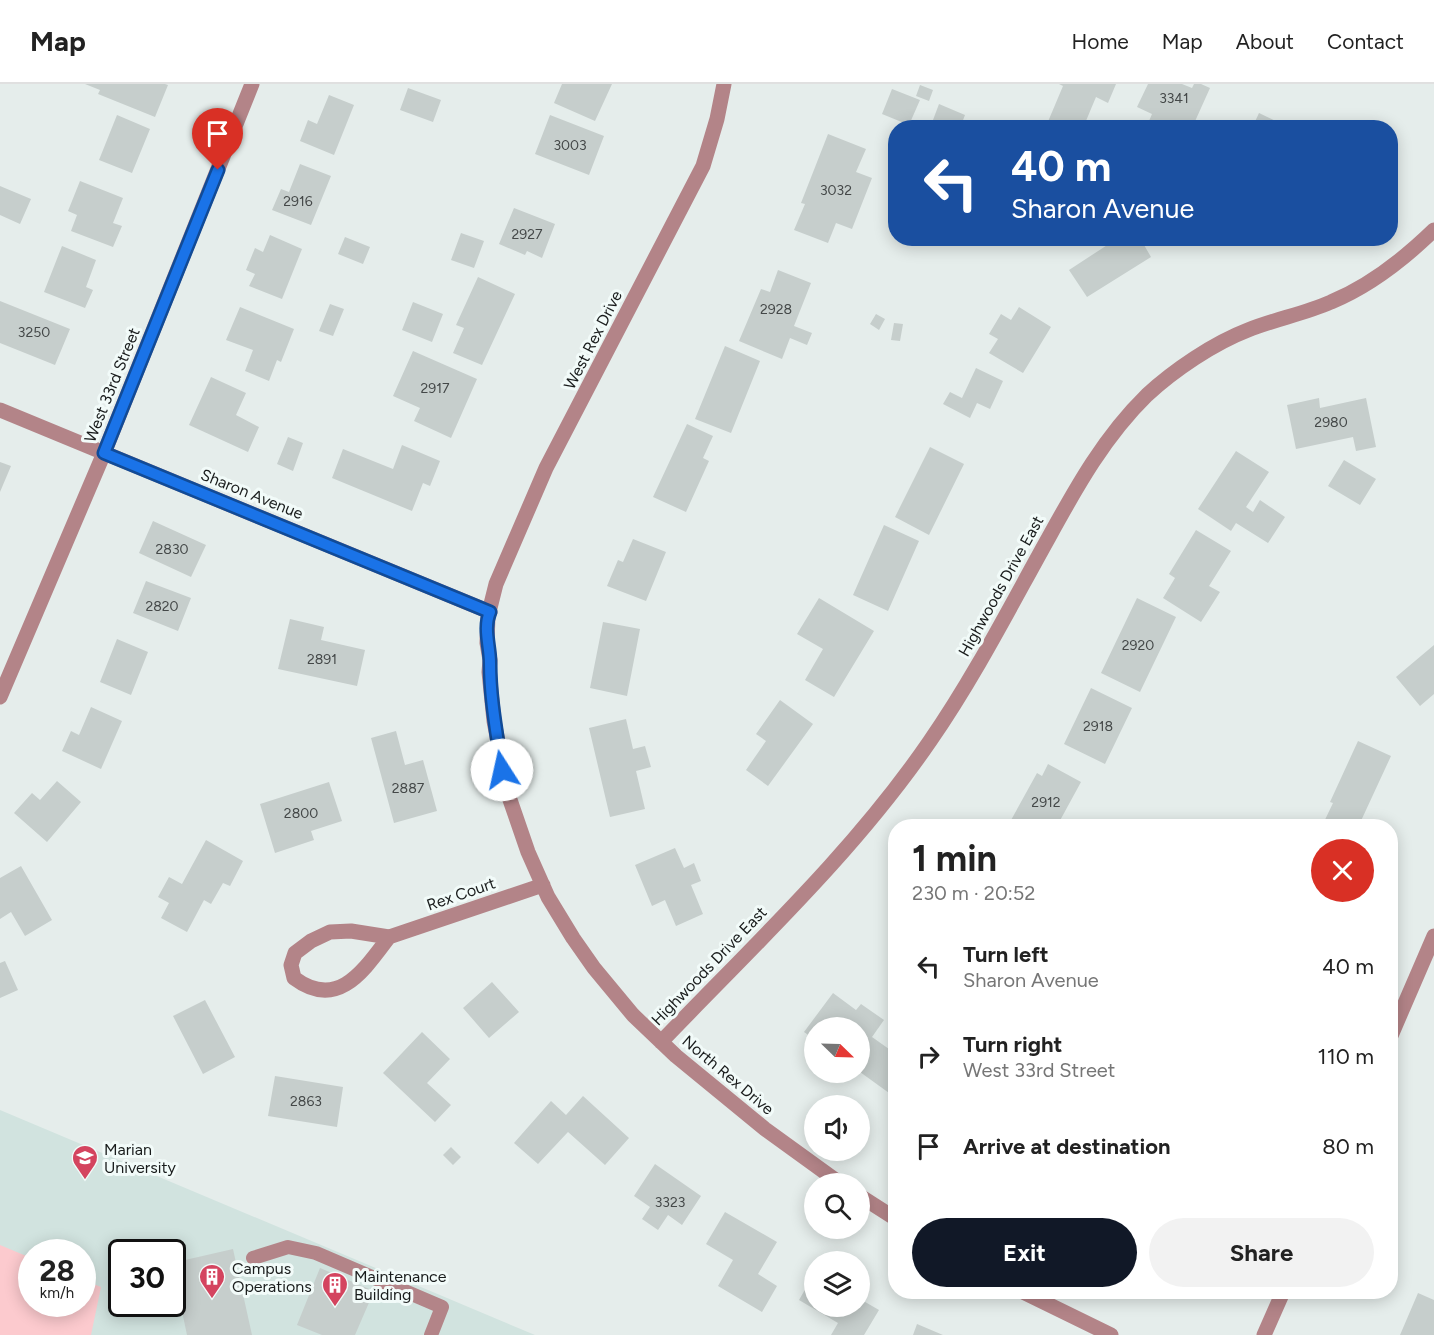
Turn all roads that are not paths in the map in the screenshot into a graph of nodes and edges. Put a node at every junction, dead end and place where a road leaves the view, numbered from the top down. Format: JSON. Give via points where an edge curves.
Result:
{"nodes":[{"id":1,"x":252,"y":84,"type":"edge"},
{"id":2,"x":724,"y":84,"type":"edge"},
{"id":3,"x":1434,"y":230,"type":"edge"},
{"id":4,"x":0,"y":410,"type":"edge"},
{"id":5,"x":104,"y":453,"type":"junction"},
{"id":6,"x":490,"y":612,"type":"junction"},
{"id":7,"x":0,"y":697,"type":"edge"},
{"id":8,"x":543,"y":885,"type":"junction"},
{"id":9,"x":1434,"y":936,"type":"edge"},
{"id":10,"x":390,"y":937,"type":"junction"},
{"id":11,"x":1398,"y":1019,"type":"edge"},
{"id":12,"x":661,"y":1042,"type":"junction"},
{"id":13,"x":826,"y":1173,"type":"edge"},
{"id":14,"x":870,"y":1202,"type":"edge"},
{"id":15,"x":888,"y":1214,"type":"edge"},
{"id":16,"x":253,"y":1258,"type":"dead end"},
{"id":17,"x":1037,"y":1299,"type":"edge"},
{"id":18,"x":1280,"y":1299,"type":"edge"},
{"id":19,"x":431,"y":1335,"type":"edge"},
{"id":20,"x":1111,"y":1335,"type":"edge"},
{"id":21,"x":1264,"y":1335,"type":"edge"}],
"edges":[{"from":1,"to":5,"type":"street","name":"West 33rd Street"},
{"from":2,"to":6,"type":"street","name":"West Rex Drive","via":[[703,166],[546,468],[496,584]]},
{"from":3,"to":12,"type":"street","name":"Highwoods Drive East","via":[[1385,273],[1330,303],[1248,330],[1216,345],[1148,394],[1116,429],[1082,477],[969,680],[923,751],[836,859]]},
{"from":4,"to":5,"type":"street","name":"Sharon Avenue"},
{"from":5,"to":6,"type":"street","name":"Sharon Avenue"},
{"from":5,"to":7,"type":"street","name":"West 33rd Street"},
{"from":6,"to":8,"type":"street","name":"North Rex Drive","via":[[489,672],[502,770],[513,810]]},
{"from":8,"to":10,"type":"street","name":"Rex Court"},
{"from":8,"to":12,"type":"street","name":"North Rex Drive","via":[[594,968]]},
{"from":9,"to":11,"type":"street"},
{"from":10,"to":10,"type":"street","name":"Rex Court","via":[[330,932],[295,953],[291,965],[294,978],[317,991],[348,984]]},
{"from":12,"to":13,"type":"street","name":"North Rex Drive","via":[[746,1114]]},
{"from":14,"to":15,"type":"street"},
{"from":16,"to":19,"type":"lane","via":[[288,1247],[316,1253],[442,1307]]},
{"from":17,"to":20,"type":"street"},
{"from":18,"to":21,"type":"street"}]}
